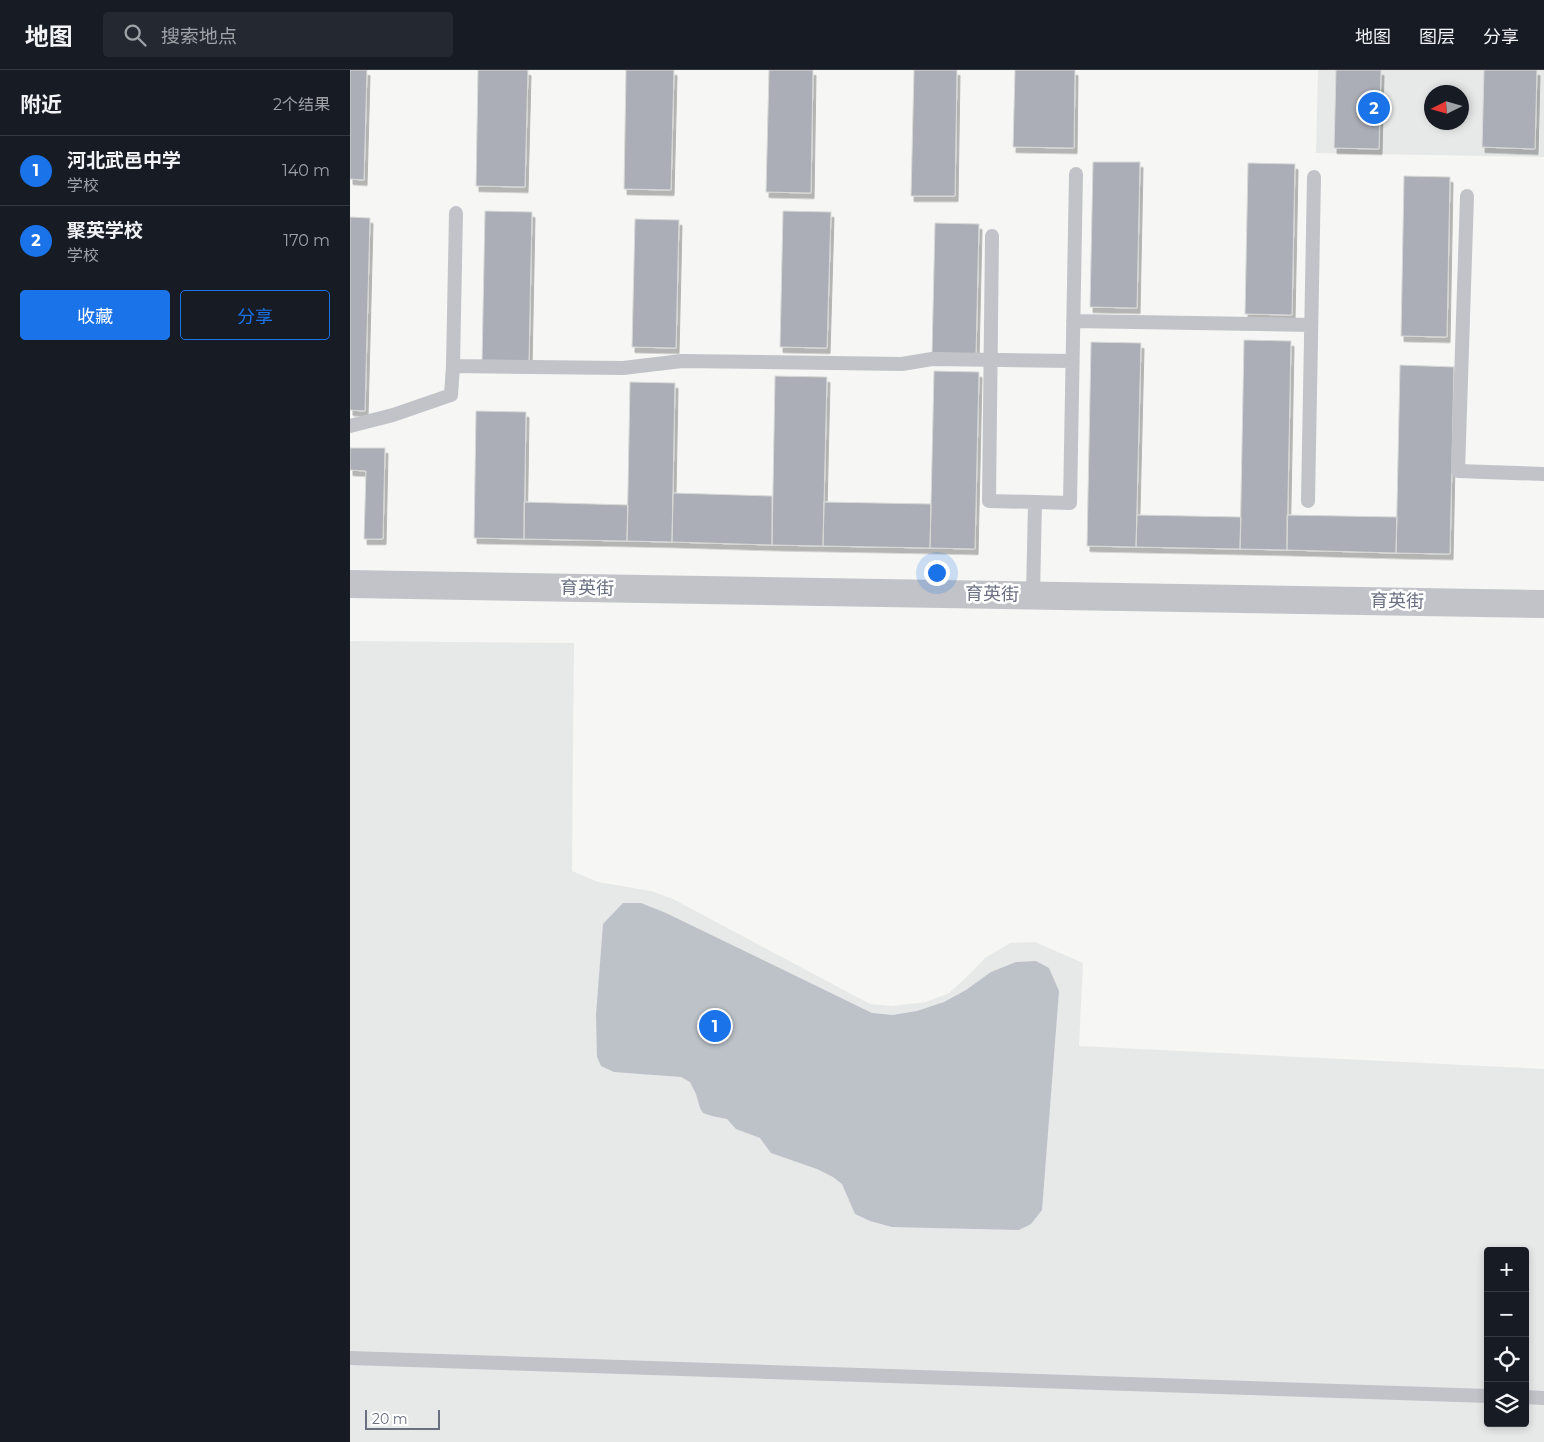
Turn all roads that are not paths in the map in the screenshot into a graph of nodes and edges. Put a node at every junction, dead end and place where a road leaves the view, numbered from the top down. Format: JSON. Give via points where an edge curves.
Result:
{"nodes":[{"id":1,"x":1076,"y":174,"type":"dead end"},
{"id":2,"x":1314,"y":176,"type":"dead end"},
{"id":3,"x":1467,"y":196,"type":"dead end"},
{"id":4,"x":456,"y":213,"type":"dead end"},
{"id":5,"x":992,"y":236,"type":"dead end"},
{"id":6,"x":1073,"y":321,"type":"junction"},
{"id":7,"x":1311,"y":325,"type":"junction"},
{"id":8,"x":991,"y":360,"type":"junction"},
{"id":9,"x":1072,"y":361,"type":"junction"},
{"id":10,"x":453,"y":366,"type":"junction"},
{"id":11,"x":350,"y":426,"type":"edge"},
{"id":12,"x":1544,"y":474,"type":"edge"},
{"id":13,"x":1308,"y":501,"type":"dead end"},
{"id":14,"x":1035,"y":502,"type":"junction"},
{"id":15,"x":350,"y":584,"type":"edge"},
{"id":16,"x":1033,"y":595,"type":"junction"},
{"id":17,"x":1544,"y":604,"type":"edge"},
{"id":18,"x":350,"y":1358,"type":"edge"},
{"id":19,"x":1484,"y":1396,"type":"edge"},
{"id":20,"x":1529,"y":1397,"type":"edge"},
{"id":21,"x":1544,"y":1398,"type":"edge"}],
"edges":[{"from":1,"to":6,"type":"lane"},
{"from":2,"to":7,"type":"lane"},
{"from":3,"to":12,"type":"lane","via":[[1458,471]]},
{"from":4,"to":10,"type":"lane"},
{"from":5,"to":8,"type":"lane"},
{"from":6,"to":7,"type":"lane"},
{"from":6,"to":9,"type":"lane"},
{"from":7,"to":13,"type":"lane"},
{"from":8,"to":9,"type":"lane"},
{"from":8,"to":10,"type":"lane","via":[[932,359],[902,364],[682,361],[623,368]]},
{"from":8,"to":14,"type":"lane","via":[[988,501]]},
{"from":9,"to":14,"type":"lane","via":[[1070,503]]},
{"from":10,"to":11,"type":"lane","via":[[451,395]]},
{"from":14,"to":16,"type":"lane"},
{"from":15,"to":16,"type":"street","name":"育英街"},
{"from":16,"to":17,"type":"street","name":"育英街"},
{"from":18,"to":19,"type":"lane"},
{"from":20,"to":21,"type":"lane"}]}
